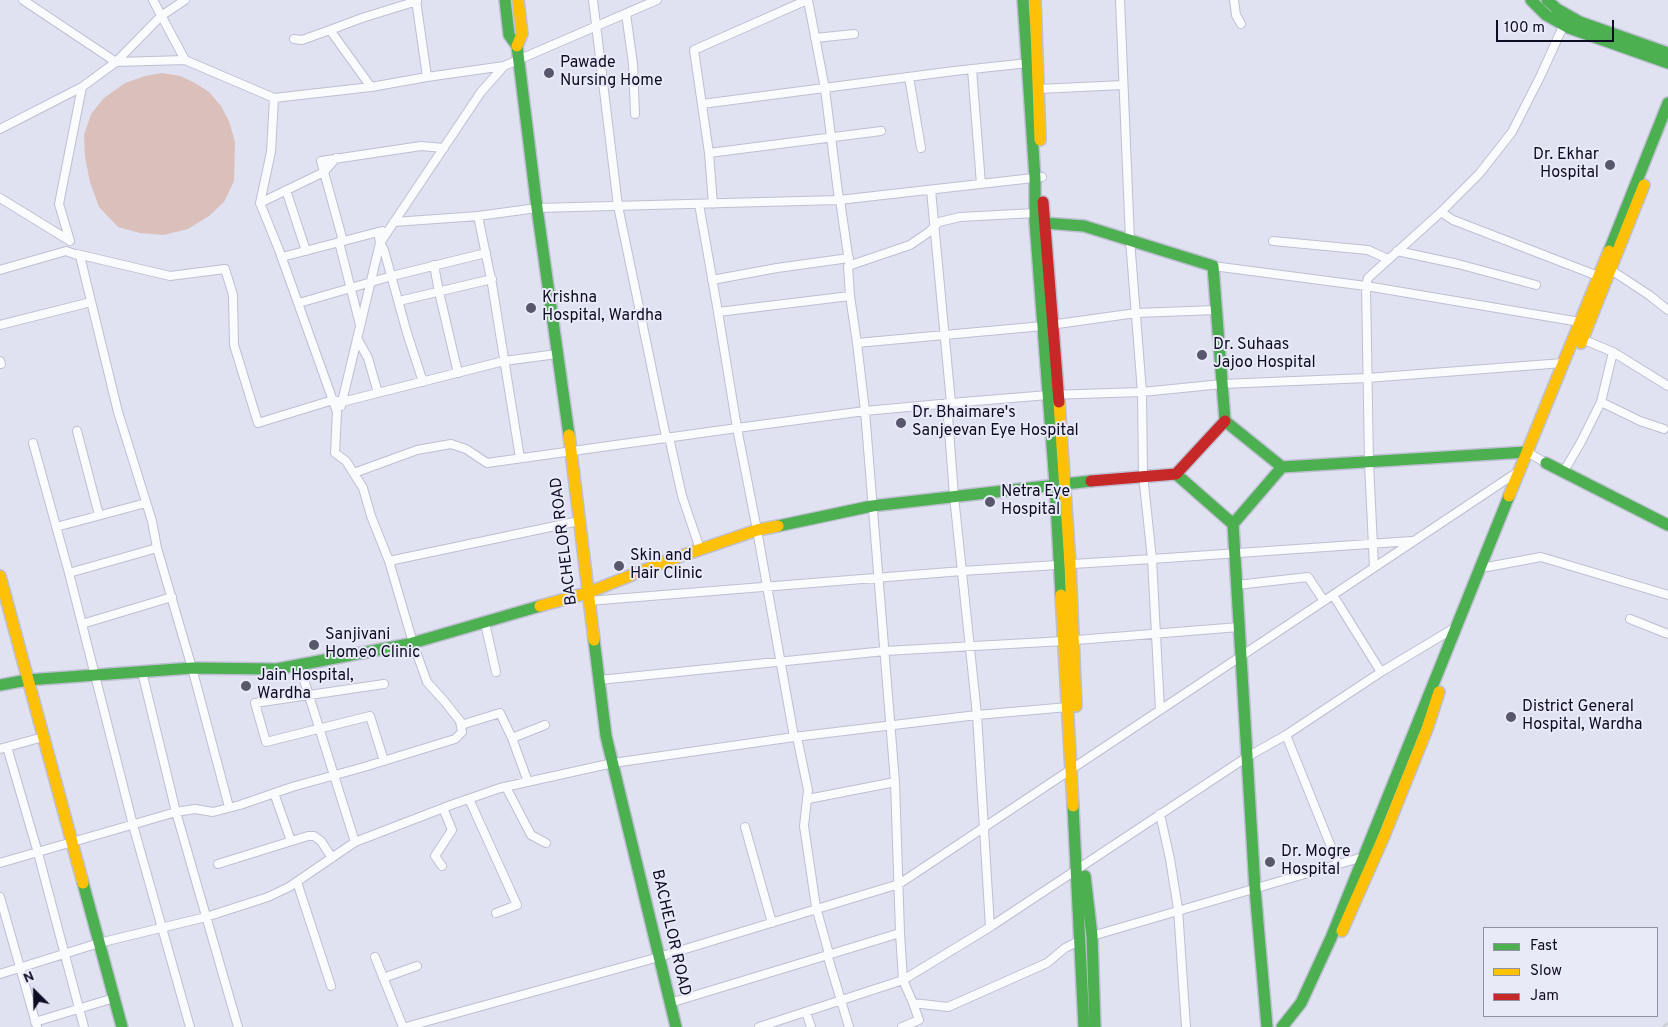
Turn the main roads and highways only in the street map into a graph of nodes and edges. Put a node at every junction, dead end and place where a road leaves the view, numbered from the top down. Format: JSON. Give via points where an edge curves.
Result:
{"nodes":[{"id":1,"x":505,"y":0,"type":"edge"},
{"id":2,"x":518,"y":0,"type":"edge"},
{"id":3,"x":1023,"y":0,"type":"edge"},
{"id":4,"x":1035,"y":0,"type":"edge"},
{"id":5,"x":1531,"y":0,"type":"edge"},
{"id":6,"x":1547,"y":0,"type":"edge"},
{"id":7,"x":1566,"y":21,"type":"junction"},
{"id":8,"x":517,"y":46,"type":"junction"},
{"id":9,"x":1668,"y":53,"type":"edge"},
{"id":10,"x":1668,"y":63,"type":"edge"},
{"id":11,"x":1668,"y":103,"type":"edge"},
{"id":12,"x":1668,"y":124,"type":"edge"},
{"id":13,"x":1039,"y":177,"type":"junction"},
{"id":14,"x":1044,"y":223,"type":"junction"},
{"id":15,"x":1614,"y":248,"type":"junction"},
{"id":16,"x":1610,"y":263,"type":"junction"},
{"id":17,"x":1048,"y":325,"type":"junction"},
{"id":18,"x":1226,"y":421,"type":"junction"},
{"id":19,"x":1530,"y":454,"type":"junction"},
{"id":20,"x":1546,"y":463,"type":"road end"},
{"id":21,"x":1282,"y":467,"type":"junction"},
{"id":22,"x":1176,"y":474,"type":"junction"},
{"id":23,"x":1059,"y":483,"type":"junction"},
{"id":24,"x":1233,"y":524,"type":"junction"},
{"id":25,"x":1668,"y":525,"type":"edge"},
{"id":26,"x":0,"y":576,"type":"edge"},
{"id":27,"x":588,"y":597,"type":"junction"},
{"id":28,"x":1460,"y":625,"type":"junction"},
{"id":29,"x":1069,"y":640,"type":"junction"},
{"id":30,"x":27,"y":680,"type":"junction"},
{"id":31,"x":0,"y":685,"type":"edge"},
{"id":32,"x":1075,"y":768,"type":"junction"},
{"id":33,"x":1086,"y":938,"type":"junction"},
{"id":34,"x":122,"y":1027,"type":"edge"},
{"id":35,"x":676,"y":1027,"type":"edge"},
{"id":36,"x":1084,"y":1027,"type":"edge"},
{"id":37,"x":1095,"y":1027,"type":"edge"},
{"id":38,"x":1267,"y":1027,"type":"edge"},
{"id":39,"x":1282,"y":1027,"type":"edge"},
{"id":40,"x":1292,"y":1027,"type":"edge"}],
"edges":[{"from":1,"to":8,"type":"main road","name":"BACHELOR ROAD","via":[[509,35]]},
{"from":2,"to":8,"type":"main road","name":"BACHELOR ROAD","via":[[522,34]]},
{"from":3,"to":13,"type":"main road"},
{"from":4,"to":13,"type":"main road"},
{"from":5,"to":7,"type":"main road","via":[[1546,15]]},
{"from":6,"to":7,"type":"main road"},
{"from":7,"to":9,"type":"main road","via":[[1580,22]]},
{"from":7,"to":10,"type":"main road"},
{"from":8,"to":27,"type":"main road","name":"BACHELOR ROAD"},
{"from":11,"to":15,"type":"main road"},
{"from":12,"to":15,"type":"main road"},
{"from":13,"to":14,"type":"main road"},
{"from":13,"to":17,"type":"main road","via":[[1035,214]]},
{"from":14,"to":17,"type":"main road"},
{"from":14,"to":18,"type":"main road","via":[[1084,226],[1213,266]]},
{"from":15,"to":16,"type":"main road"},
{"from":16,"to":19,"type":"main road","via":[[1582,339]]},
{"from":16,"to":19,"type":"main road","via":[[1598,276]]},
{"from":17,"to":23,"type":"main road"},
{"from":18,"to":21,"type":"main road"},
{"from":18,"to":22,"type":"main road"},
{"from":19,"to":21,"type":"main road"},
{"from":19,"to":28,"type":"main road","via":[[1487,566]]},
{"from":19,"to":28,"type":"main road","via":[[1520,470]]},
{"from":20,"to":25,"type":"main road"},
{"from":21,"to":24,"type":"main road"},
{"from":22,"to":23,"type":"main road"},
{"from":22,"to":24,"type":"main road"},
{"from":23,"to":27,"type":"main road","via":[[872,506],[757,530],[672,558]]},
{"from":23,"to":29,"type":"main road"},
{"from":24,"to":38,"type":"main road","via":[[1255,889]]},
{"from":26,"to":30,"type":"main road"},
{"from":27,"to":30,"type":"main road","via":[[413,643],[277,668],[192,668]]},
{"from":27,"to":35,"type":"main road","name":"BACHELOR ROAD","via":[[606,736]]},
{"from":28,"to":39,"type":"main road","via":[[1330,938],[1301,1003]]},
{"from":28,"to":40,"type":"main road","via":[[1427,729],[1384,836],[1309,1004]]},
{"from":29,"to":32,"type":"main road"},
{"from":29,"to":32,"type":"main road","via":[[1068,707]]},
{"from":30,"to":31,"type":"main road"},
{"from":30,"to":34,"type":"main road"},
{"from":32,"to":33,"type":"main road"},
{"from":33,"to":36,"type":"main road"},
{"from":33,"to":37,"type":"main road"}]}
